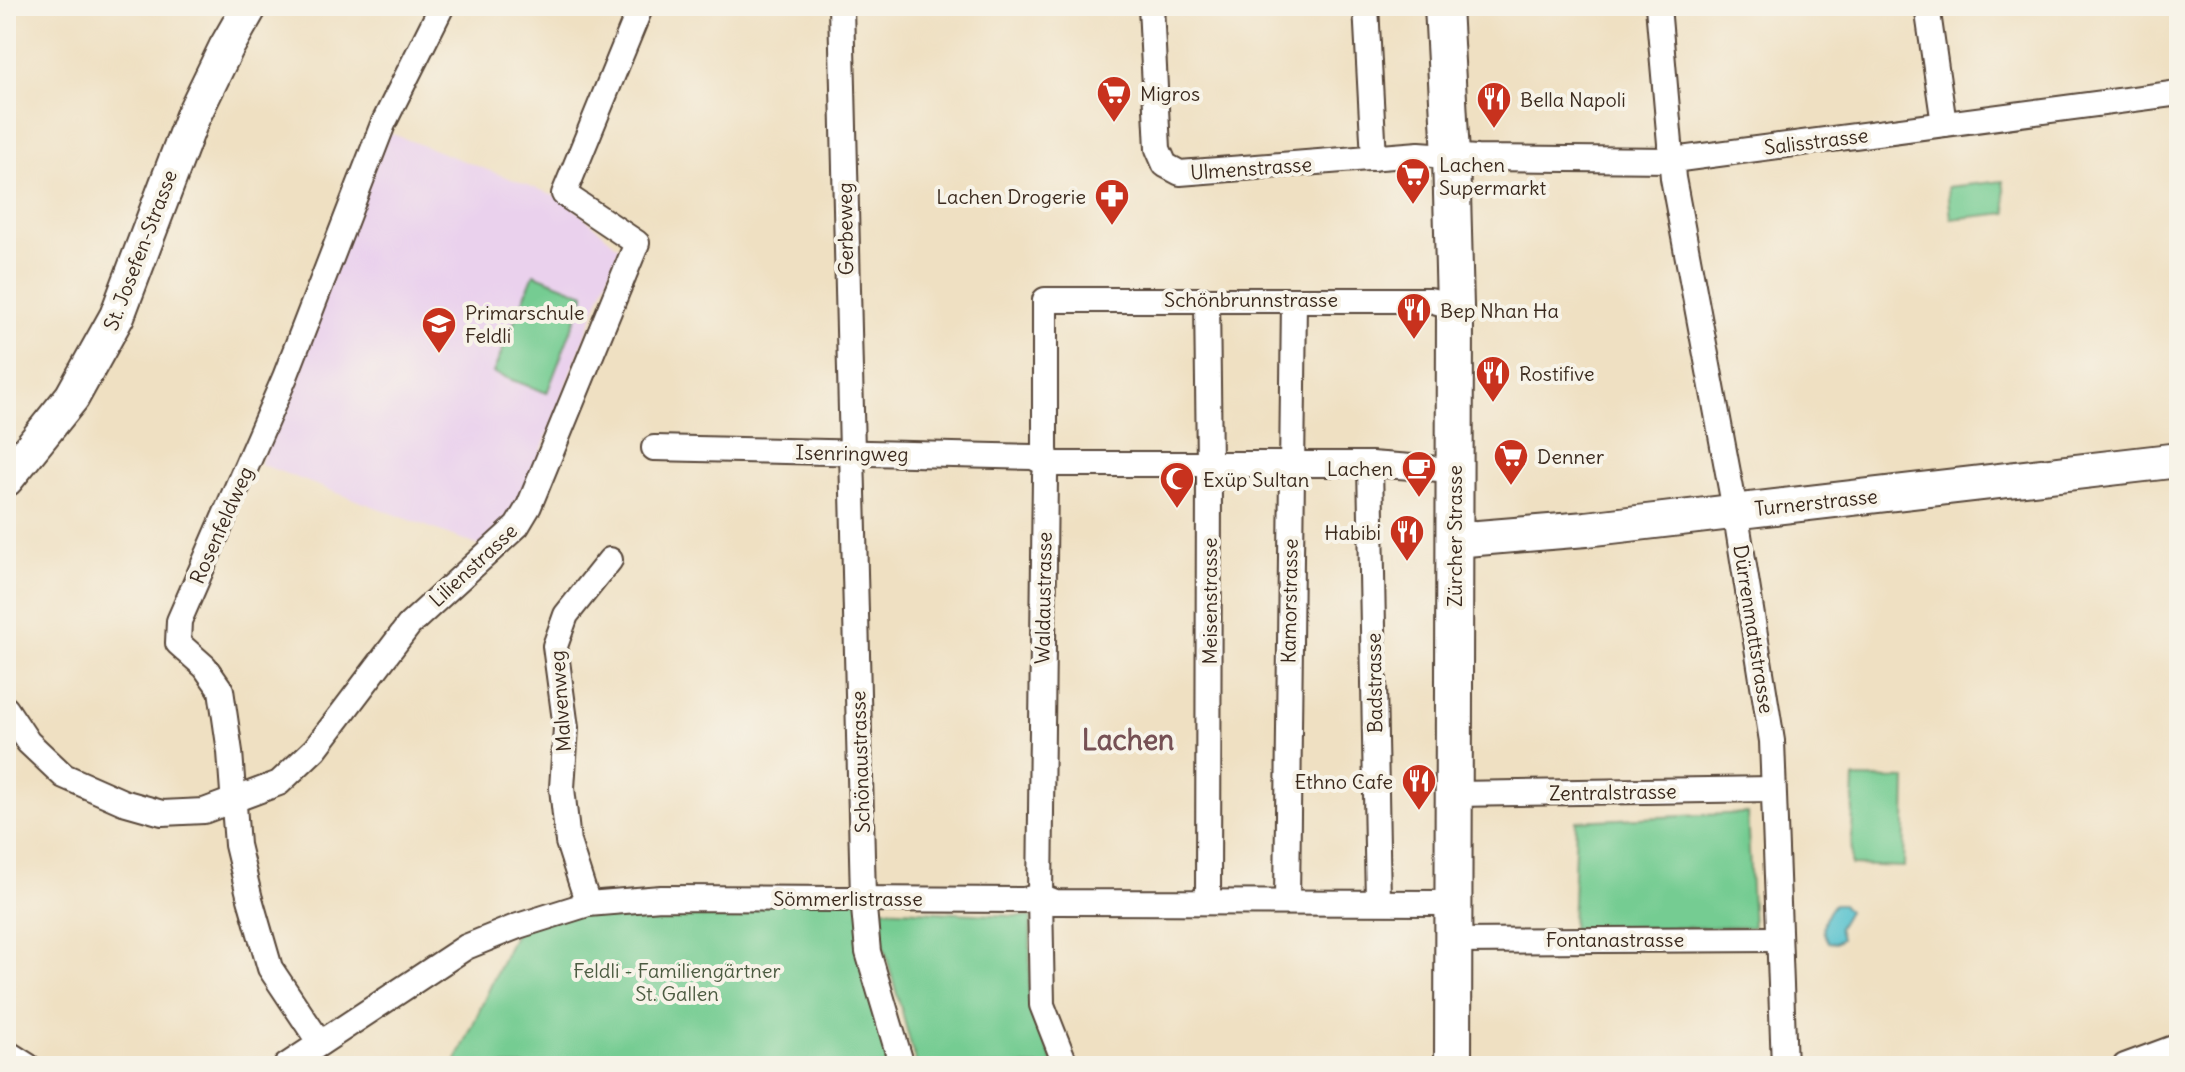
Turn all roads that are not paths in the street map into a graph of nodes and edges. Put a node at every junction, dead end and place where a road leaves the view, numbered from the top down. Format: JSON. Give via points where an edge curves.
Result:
{"nodes":[{"id":1,"x":250,"y":6,"type":"edge"},
{"id":2,"x":442,"y":6,"type":"edge"},
{"id":3,"x":641,"y":6,"type":"edge"},
{"id":4,"x":841,"y":6,"type":"edge"},
{"id":5,"x":1151,"y":6,"type":"edge"},
{"id":6,"x":1366,"y":6,"type":"edge"},
{"id":7,"x":1443,"y":6,"type":"edge"},
{"id":8,"x":1658,"y":6,"type":"edge"},
{"id":9,"x":1927,"y":6,"type":"edge"},
{"id":10,"x":2179,"y":93,"type":"edge"},
{"id":11,"x":1944,"y":124,"type":"junction"},
{"id":12,"x":1451,"y":156,"type":"junction"},
{"id":13,"x":1374,"y":158,"type":"junction"},
{"id":14,"x":1673,"y":160,"type":"junction"},
{"id":15,"x":1045,"y":300,"type":"joint"},
{"id":16,"x":1207,"y":300,"type":"junction"},
{"id":17,"x":1294,"y":300,"type":"junction"},
{"id":18,"x":1455,"y":307,"type":"junction"},
{"id":19,"x":654,"y":448,"type":"dead end"},
{"id":20,"x":851,"y":453,"type":"junction"},
{"id":21,"x":2179,"y":460,"type":"edge"},
{"id":22,"x":1047,"y":464,"type":"junction"},
{"id":23,"x":1291,"y":464,"type":"junction"},
{"id":24,"x":1370,"y":464,"type":"junction"},
{"id":25,"x":1209,"y":465,"type":"junction"},
{"id":26,"x":1454,"y":470,"type":"junction"},
{"id":27,"x":6,"y":479,"type":"edge"},
{"id":28,"x":1735,"y":510,"type":"junction"},
{"id":29,"x":1454,"y":540,"type":"junction"},
{"id":30,"x":610,"y":560,"type":"dead end"},
{"id":31,"x":6,"y":709,"type":"edge"},
{"id":32,"x":1772,"y":789,"type":"junction"},
{"id":33,"x":1454,"y":794,"type":"junction"},
{"id":34,"x":232,"y":801,"type":"junction"},
{"id":35,"x":1040,"y":896,"type":"junction"},
{"id":36,"x":863,"y":897,"type":"junction"},
{"id":37,"x":1287,"y":901,"type":"junction"},
{"id":38,"x":1208,"y":902,"type":"junction"},
{"id":39,"x":1378,"y":902,"type":"junction"},
{"id":40,"x":1452,"y":903,"type":"junction"},
{"id":41,"x":588,"y":904,"type":"junction"},
{"id":42,"x":1778,"y":939,"type":"junction"},
{"id":43,"x":1453,"y":941,"type":"junction"},
{"id":44,"x":320,"y":1043,"type":"junction"},
{"id":45,"x":2179,"y":1046,"type":"edge"},
{"id":46,"x":6,"y":1052,"type":"edge"},
{"id":47,"x":28,"y":1066,"type":"edge"},
{"id":48,"x":286,"y":1066,"type":"edge"},
{"id":49,"x":902,"y":1066,"type":"edge"},
{"id":50,"x":1066,"y":1066,"type":"edge"},
{"id":51,"x":1453,"y":1066,"type":"edge"},
{"id":52,"x":1784,"y":1066,"type":"edge"},
{"id":53,"x":2125,"y":1066,"type":"edge"}],
"edges":[{"from":1,"to":27,"type":"street","name":"St. Josefen-Strasse","via":[[192,118],[117,316],[72,397]]},
{"from":2,"to":34,"type":"street","name":"Rosenfeldweg","via":[[383,124],[285,377],[179,621],[178,643],[221,690]]},
{"from":3,"to":34,"type":"street","name":"Lilienstrasse","via":[[564,194],[637,243],[529,506],[517,526],[409,625],[315,749],[279,783]]},
{"from":4,"to":20,"type":"street","name":"Gerbeweg"},
{"from":5,"to":13,"type":"street","name":"Ulmenstrasse","via":[[1158,149],[1165,165],[1180,173],[1197,173]]},
{"from":6,"to":13,"type":"street"},
{"from":7,"to":12,"type":"main road","name":"Zürcher Strasse"},
{"from":8,"to":14,"type":"street","name":"Dürrenmattstrasse"},
{"from":9,"to":11,"type":"street"},
{"from":10,"to":11,"type":"street","name":"Salisstrasse"},
{"from":11,"to":14,"type":"street","name":"Salisstrasse"},
{"from":12,"to":13,"type":"street","name":"Ulmenstrasse"},
{"from":12,"to":14,"type":"street","name":"Salisstrasse"},
{"from":12,"to":18,"type":"main road","name":"Zürcher Strasse"},
{"from":14,"to":28,"type":"street","name":"Dürrenmattstrasse"},
{"from":15,"to":16,"type":"street","name":"Schönbrunnstrasse"},
{"from":15,"to":22,"type":"street","name":"Waldaustrasse"},
{"from":16,"to":17,"type":"street","name":"Schönbrunnstrasse"},
{"from":16,"to":25,"type":"street","name":"Meisenstrasse"},
{"from":17,"to":18,"type":"street","name":"Schönbrunnstrasse","via":[[1430,300]]},
{"from":17,"to":23,"type":"street","name":"Kamorstrasse"},
{"from":18,"to":26,"type":"main road","name":"Zürcher Strasse"},
{"from":19,"to":20,"type":"street","name":"Isenringweg"},
{"from":20,"to":22,"type":"street","name":"Isenringweg","via":[[1033,457]]},
{"from":20,"to":36,"type":"street","name":"Schönaustrasse"},
{"from":21,"to":28,"type":"street","name":"Turnerstrasse"},
{"from":22,"to":25,"type":"street","name":"Isenringweg"},
{"from":22,"to":35,"type":"street","name":"Waldaustrasse"},
{"from":23,"to":24,"type":"street","name":"Isenringweg"},
{"from":23,"to":25,"type":"street","name":"Isenringweg"},
{"from":23,"to":37,"type":"street","name":"Kamorstrasse"},
{"from":24,"to":26,"type":"street","name":"Isenringweg"},
{"from":24,"to":39,"type":"street","name":"Badstrasse"},
{"from":25,"to":38,"type":"street","name":"Meisenstrasse"},
{"from":26,"to":29,"type":"main road","name":"Zürcher Strasse"},
{"from":28,"to":29,"type":"street","name":"Turnerstrasse"},
{"from":28,"to":32,"type":"street","name":"Dürrenmattstrasse","via":[[1764,680]]},
{"from":29,"to":33,"type":"main road","name":"Zürcher Strasse"},
{"from":30,"to":41,"type":"street","name":"Malvenweg","via":[[566,615],[555,646],[566,728],[562,788],[568,842]]},
{"from":31,"to":34,"type":"street","name":"Lilienstrasse","via":[[28,742],[64,776],[123,802],[162,813],[204,811]]},
{"from":32,"to":33,"type":"street","name":"Zentralstrasse"},
{"from":32,"to":42,"type":"street","name":"Dürrenmattstrasse"},
{"from":33,"to":40,"type":"main road","name":"Zürcher Strasse"},
{"from":34,"to":44,"type":"street","name":"Rosenfeldweg","via":[[237,845],[270,968]]},
{"from":35,"to":36,"type":"street","name":"Sömmerlistrasse"},
{"from":35,"to":38,"type":"street","name":"Sömmerlistrasse","via":[[1055,902]]},
{"from":35,"to":50,"type":"street","name":"Waldaustrasse","via":[[1042,1005]]},
{"from":36,"to":41,"type":"street","name":"Sömmerlistrasse","via":[[661,898]]},
{"from":36,"to":49,"type":"street","name":"Schönaustrasse","via":[[868,952]]},
{"from":37,"to":38,"type":"street","name":"Sömmerlistrasse"},
{"from":37,"to":39,"type":"street","name":"Sömmerlistrasse"},
{"from":39,"to":40,"type":"street","name":"Sömmerlistrasse"},
{"from":40,"to":43,"type":"main road","name":"Zürcher Strasse"},
{"from":41,"to":44,"type":"street","name":"Sömmerlistrasse","via":[[466,947]]},
{"from":42,"to":43,"type":"street","name":"Fontanastrasse"},
{"from":42,"to":52,"type":"street","name":"Dürrenmattstrasse"},
{"from":43,"to":51,"type":"main road","name":"Zürcher Strasse"},
{"from":44,"to":48,"type":"street","name":"Sömmerlistrasse"},
{"from":45,"to":53,"type":"street"},
{"from":46,"to":47,"type":"street"}]}
